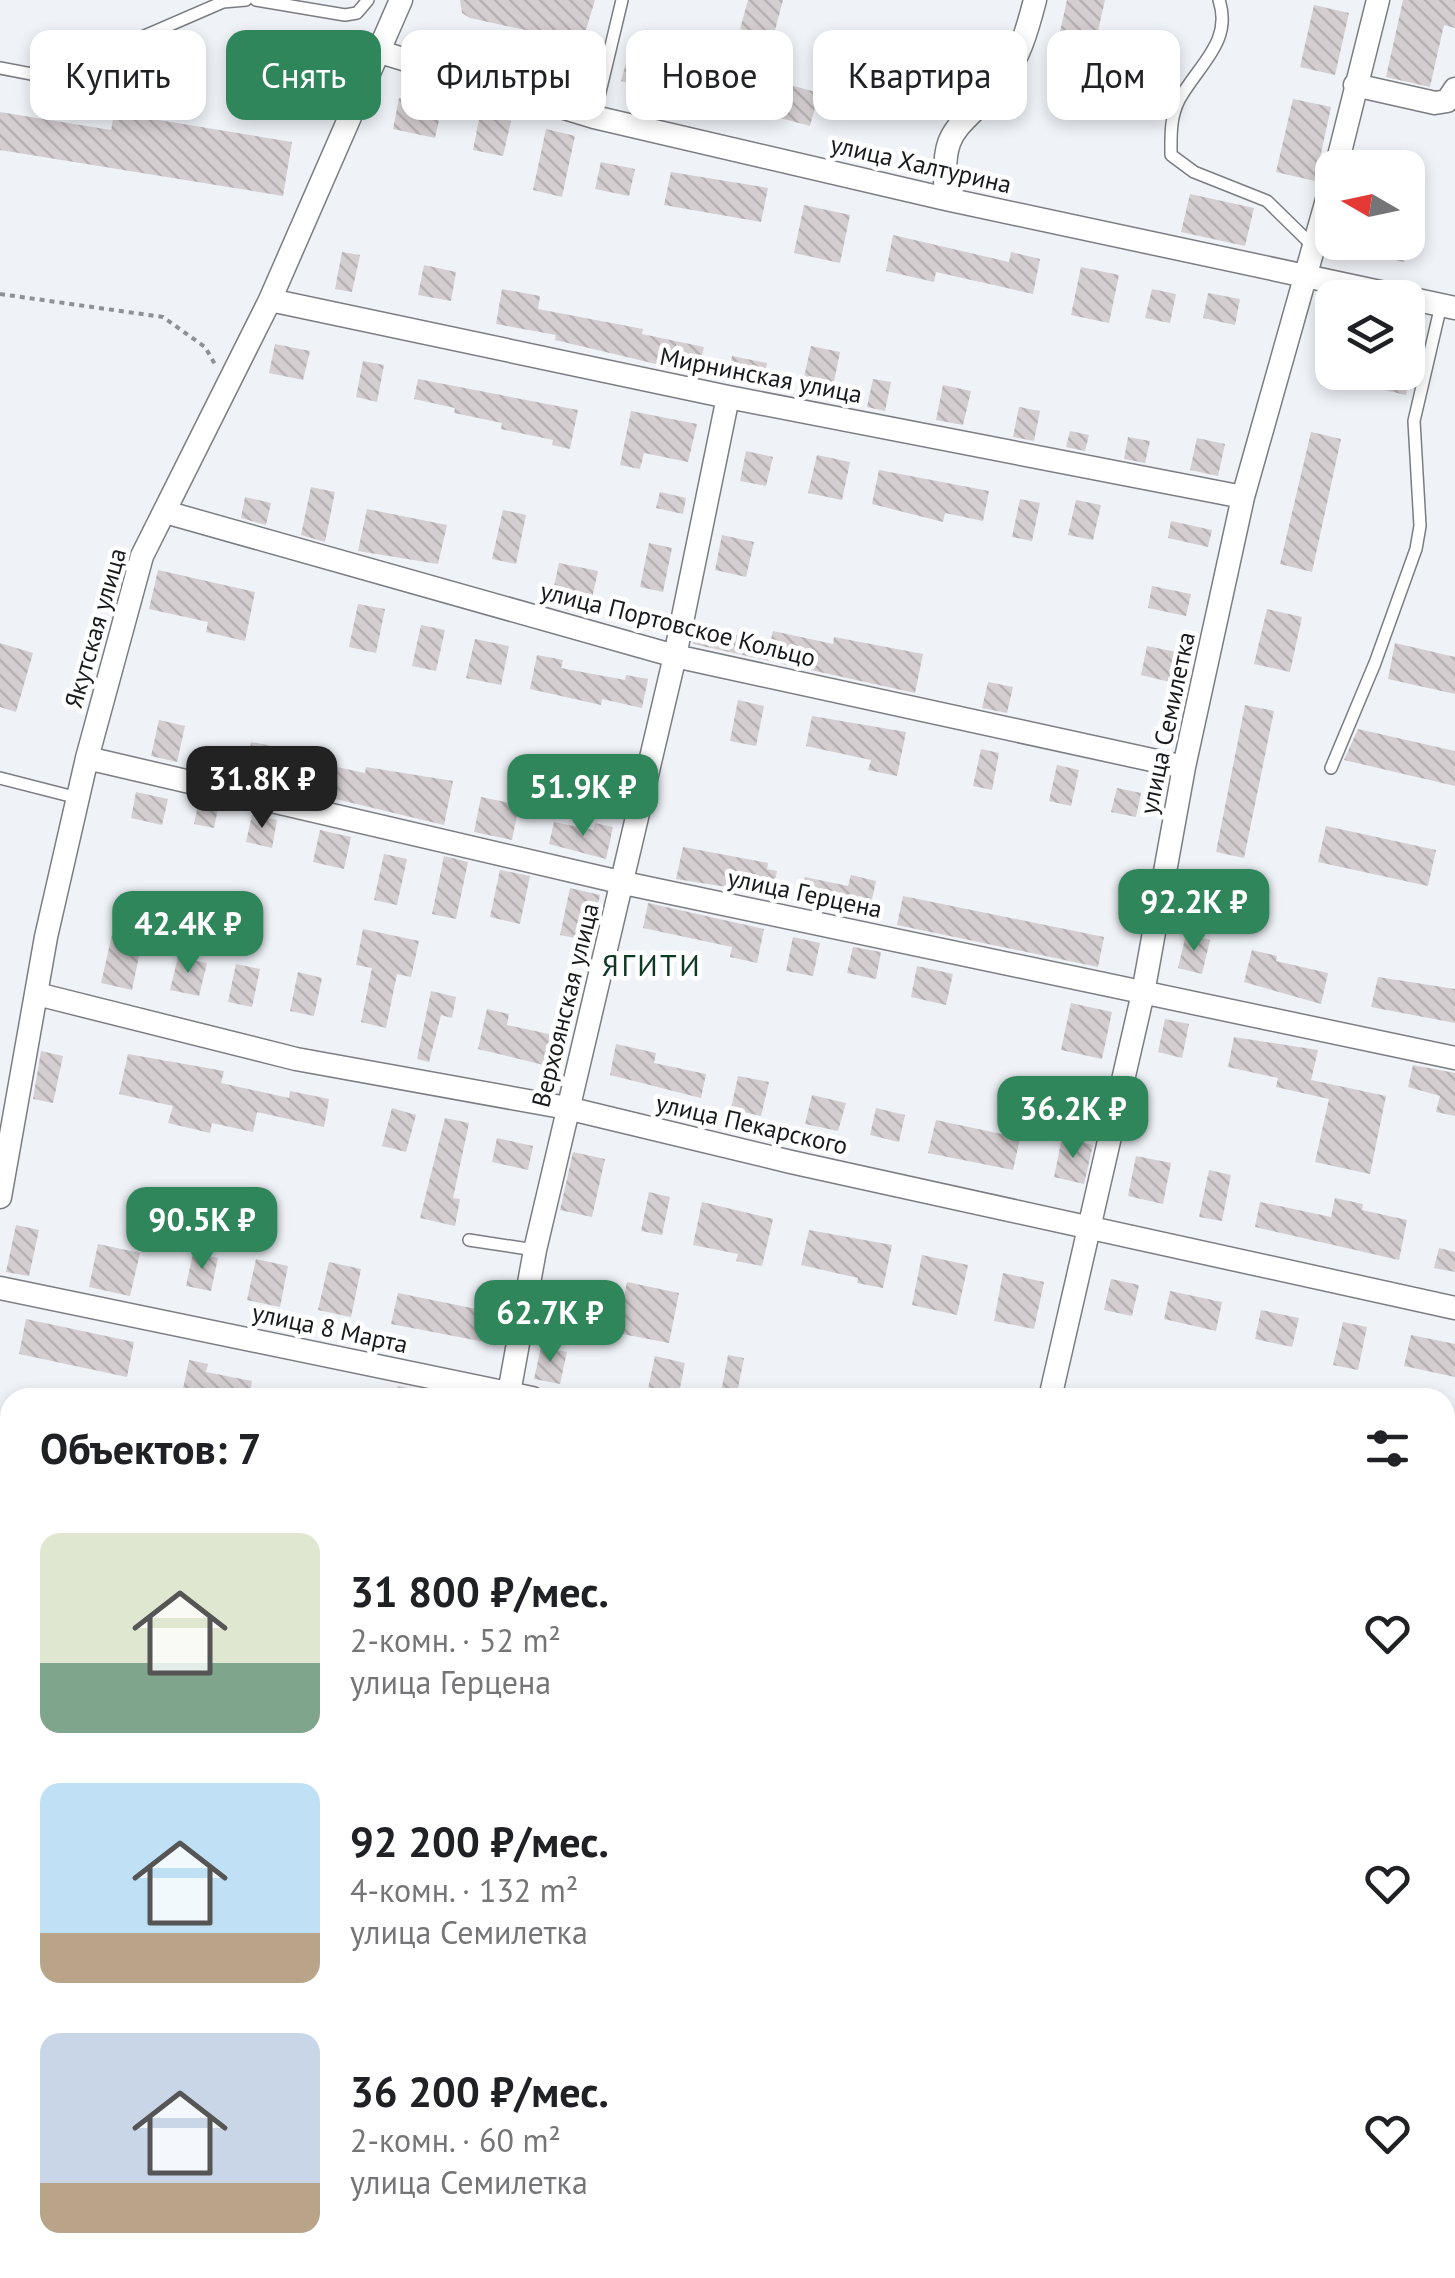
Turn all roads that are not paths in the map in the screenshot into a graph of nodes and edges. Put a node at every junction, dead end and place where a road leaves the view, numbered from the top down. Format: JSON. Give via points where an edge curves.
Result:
{"nodes":[{"id":1,"x":246,"y":0,"type":"edge"},
{"id":2,"x":256,"y":0,"type":"edge"},
{"id":3,"x":368,"y":0,"type":"edge"},
{"id":4,"x":401,"y":0,"type":"edge"},
{"id":5,"x":622,"y":0,"type":"edge"},
{"id":6,"x":1035,"y":0,"type":"edge"},
{"id":7,"x":1219,"y":0,"type":"edge"},
{"id":8,"x":1378,"y":0,"type":"edge"},
{"id":9,"x":381,"y":50,"type":"edge"},
{"id":10,"x":606,"y":67,"type":"edge"},
{"id":11,"x":0,"y":68,"type":"edge"},
{"id":12,"x":1355,"y":86,"type":"junction"},
{"id":13,"x":1455,"y":89,"type":"edge"},
{"id":14,"x":350,"y":120,"type":"edge"},
{"id":15,"x":606,"y":120,"type":"edge"},
{"id":16,"x":1340,"y":150,"type":"edge"},
{"id":17,"x":946,"y":199,"type":"junction"},
{"id":18,"x":1315,"y":248,"type":"joint"},
{"id":19,"x":1306,"y":276,"type":"junction"},
{"id":20,"x":270,"y":300,"type":"junction"},
{"id":21,"x":1448,"y":306,"type":"edge"},
{"id":22,"x":728,"y":398,"type":"junction"},
{"id":23,"x":1243,"y":497,"type":"junction"},
{"id":24,"x":165,"y":512,"type":"junction"},
{"id":25,"x":675,"y":656,"type":"junction"},
{"id":26,"x":87,"y":758,"type":"junction"},
{"id":27,"x":1184,"y":767,"type":"junction"},
{"id":28,"x":1331,"y":768,"type":"dead end"},
{"id":29,"x":0,"y":778,"type":"edge"},
{"id":30,"x":78,"y":798,"type":"junction"},
{"id":31,"x":624,"y":883,"type":"junction"},
{"id":32,"x":1143,"y":993,"type":"junction"},
{"id":33,"x":37,"y":994,"type":"junction"},
{"id":34,"x":1455,"y":1058,"type":"edge"},
{"id":35,"x":568,"y":1108,"type":"junction"},
{"id":36,"x":0,"y":1197,"type":"edge"},
{"id":37,"x":1086,"y":1228,"type":"junction"},
{"id":38,"x":469,"y":1240,"type":"dead end"},
{"id":39,"x":535,"y":1250,"type":"junction"},
{"id":40,"x":0,"y":1288,"type":"edge"},
{"id":41,"x":1455,"y":1308,"type":"edge"},
{"id":42,"x":487,"y":1388,"type":"edge"},
{"id":43,"x":522,"y":1388,"type":"edge"},
{"id":44,"x":1052,"y":1388,"type":"edge"}],
"edges":[{"from":1,"to":11,"type":"lane","via":[[223,2],[59,73]]},
{"from":2,"to":3,"type":"lane","via":[[345,15]]},
{"from":4,"to":9,"type":"street","name":"Якутская улица"},
{"from":5,"to":10,"type":"lane"},
{"from":6,"to":17,"type":"street","via":[[1010,66],[954,132],[944,172]]},
{"from":7,"to":18,"type":"lane","via":[[1222,38],[1179,100],[1170,123],[1171,155],[1194,172],[1267,200]]},
{"from":8,"to":12,"type":"street"},
{"from":12,"to":13,"type":"street","via":[[1435,102],[1447,101]]},
{"from":12,"to":16,"type":"street"},
{"from":14,"to":20,"type":"street","name":"Якутская улица"},
{"from":15,"to":17,"type":"street","name":"улица Халтурина"},
{"from":17,"to":19,"type":"street","name":"улица Халтурина"},
{"from":18,"to":19,"type":"street","name":"улица Семилетка"},
{"from":19,"to":21,"type":"street","name":"улица Халтурина"},
{"from":19,"to":23,"type":"street","name":"улица Семилетка"},
{"from":20,"to":22,"type":"street","name":"Мирнинская улица"},
{"from":20,"to":24,"type":"street","name":"Якутская улица"},
{"from":21,"to":28,"type":"lane","via":[[1414,421],[1416,549]]},
{"from":22,"to":23,"type":"street","name":"Мирнинская улица"},
{"from":22,"to":25,"type":"street","name":"Верхоянская улица"},
{"from":23,"to":27,"type":"street","name":"улица Семилетка"},
{"from":24,"to":25,"type":"street","name":"улица Портовское Кольцо"},
{"from":24,"to":26,"type":"street","name":"Якутская улица","via":[[142,556]]},
{"from":25,"to":27,"type":"street","name":"улица Портовское Кольцо"},
{"from":25,"to":31,"type":"street","name":"Верхоянская улица"},
{"from":26,"to":30,"type":"street","name":"Якутская улица"},
{"from":26,"to":31,"type":"street","name":"улица Герцена"},
{"from":27,"to":32,"type":"street","name":"улица Семилетка"},
{"from":29,"to":30,"type":"lane"},
{"from":30,"to":33,"type":"street","name":"Якутская улица"},
{"from":31,"to":32,"type":"street","name":"улица Герцена"},
{"from":31,"to":35,"type":"street","name":"Верхоянская улица"},
{"from":32,"to":34,"type":"street","name":"улица Герцена"},
{"from":32,"to":37,"type":"street","name":"улица Семилетка"},
{"from":33,"to":35,"type":"street","name":"улица Пекарского","via":[[296,1059]]},
{"from":33,"to":36,"type":"street","name":"Якутская улица"},
{"from":35,"to":37,"type":"street","name":"улица Пекарского"},
{"from":35,"to":39,"type":"street","name":"Верхоянская улица"},
{"from":37,"to":41,"type":"street","name":"улица Пекарского"},
{"from":37,"to":44,"type":"street","name":"улица Семилетка"},
{"from":38,"to":39,"type":"lane"},
{"from":39,"to":43,"type":"street","name":"Верхоянская улица"},
{"from":40,"to":42,"type":"street","name":"улица 8 Марта"}]}
